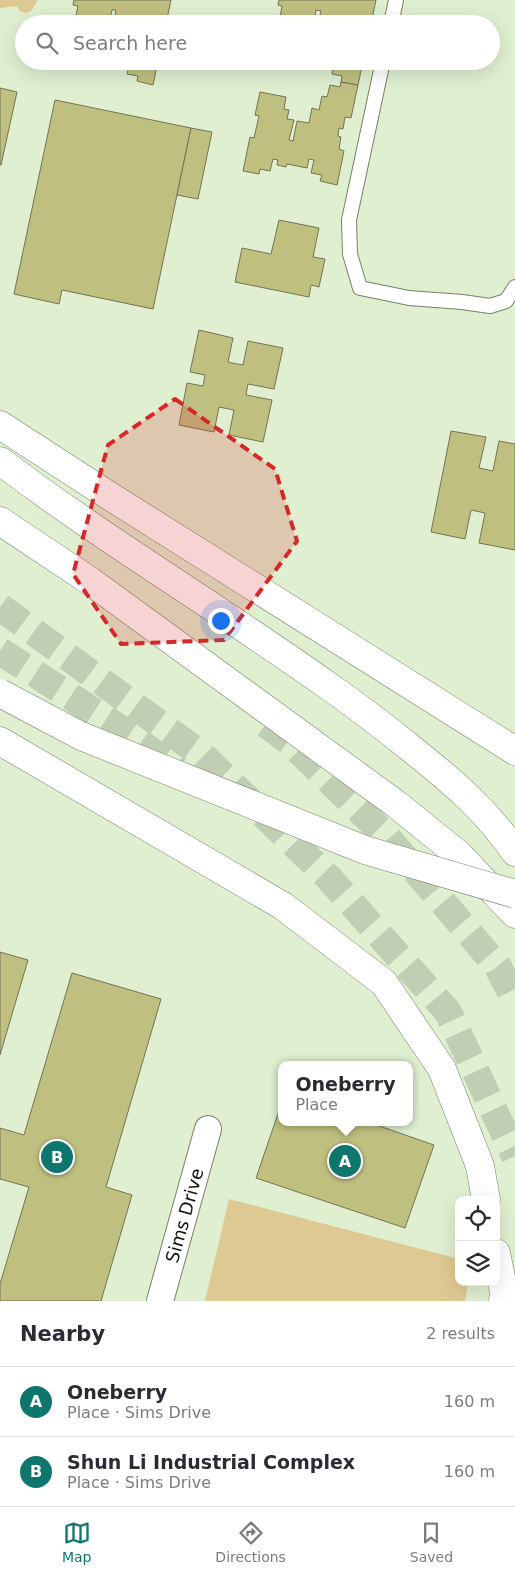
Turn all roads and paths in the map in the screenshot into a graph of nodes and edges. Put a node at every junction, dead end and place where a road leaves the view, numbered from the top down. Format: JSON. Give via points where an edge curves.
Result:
{"nodes":[{"id":1,"x":396,"y":0,"type":"edge"},
{"id":2,"x":393,"y":15,"type":"edge"},
{"id":3,"x":381,"y":70,"type":"edge"},
{"id":4,"x":515,"y":287,"type":"edge"},
{"id":5,"x":0,"y":425,"type":"edge"},
{"id":6,"x":0,"y":460,"type":"edge"},
{"id":7,"x":0,"y":521,"type":"edge"},
{"id":8,"x":371,"y":661,"type":"junction"},
{"id":9,"x":0,"y":693,"type":"edge"},
{"id":10,"x":0,"y":741,"type":"edge"},
{"id":11,"x":515,"y":751,"type":"edge"},
{"id":12,"x":515,"y":852,"type":"edge"},
{"id":13,"x":515,"y":894,"type":"edge"},
{"id":14,"x":515,"y":914,"type":"edge"},
{"id":15,"x":208,"y":1129,"type":"dead end"},
{"id":16,"x":485,"y":1196,"type":"edge"},
{"id":17,"x":500,"y":1272,"type":"edge"},
{"id":18,"x":160,"y":1301,"type":"edge"},
{"id":19,"x":503,"y":1301,"type":"edge"}],
"edges":[{"from":1,"to":2,"type":"lane"},
{"from":3,"to":4,"type":"lane","via":[[349,220],[350,254],[360,288],[409,298],[490,306],[506,301]]},
{"from":5,"to":8,"type":"highway"},
{"from":6,"to":8,"type":"highway"},
{"from":6,"to":12,"type":"highway","via":[[46,496],[368,713],[458,786],[501,831]]},
{"from":7,"to":14,"type":"highway","via":[[90,581],[396,804],[458,854]]},
{"from":8,"to":11,"type":"highway"},
{"from":9,"to":13,"type":"highway","bridge":true,"via":[[81,736],[365,850]]},
{"from":10,"to":16,"type":"highway","via":[[284,906],[384,983],[442,1069],[480,1166]]},
{"from":15,"to":18,"type":"street","name":"Sims Drive"},
{"from":17,"to":19,"type":"highway"}]}
